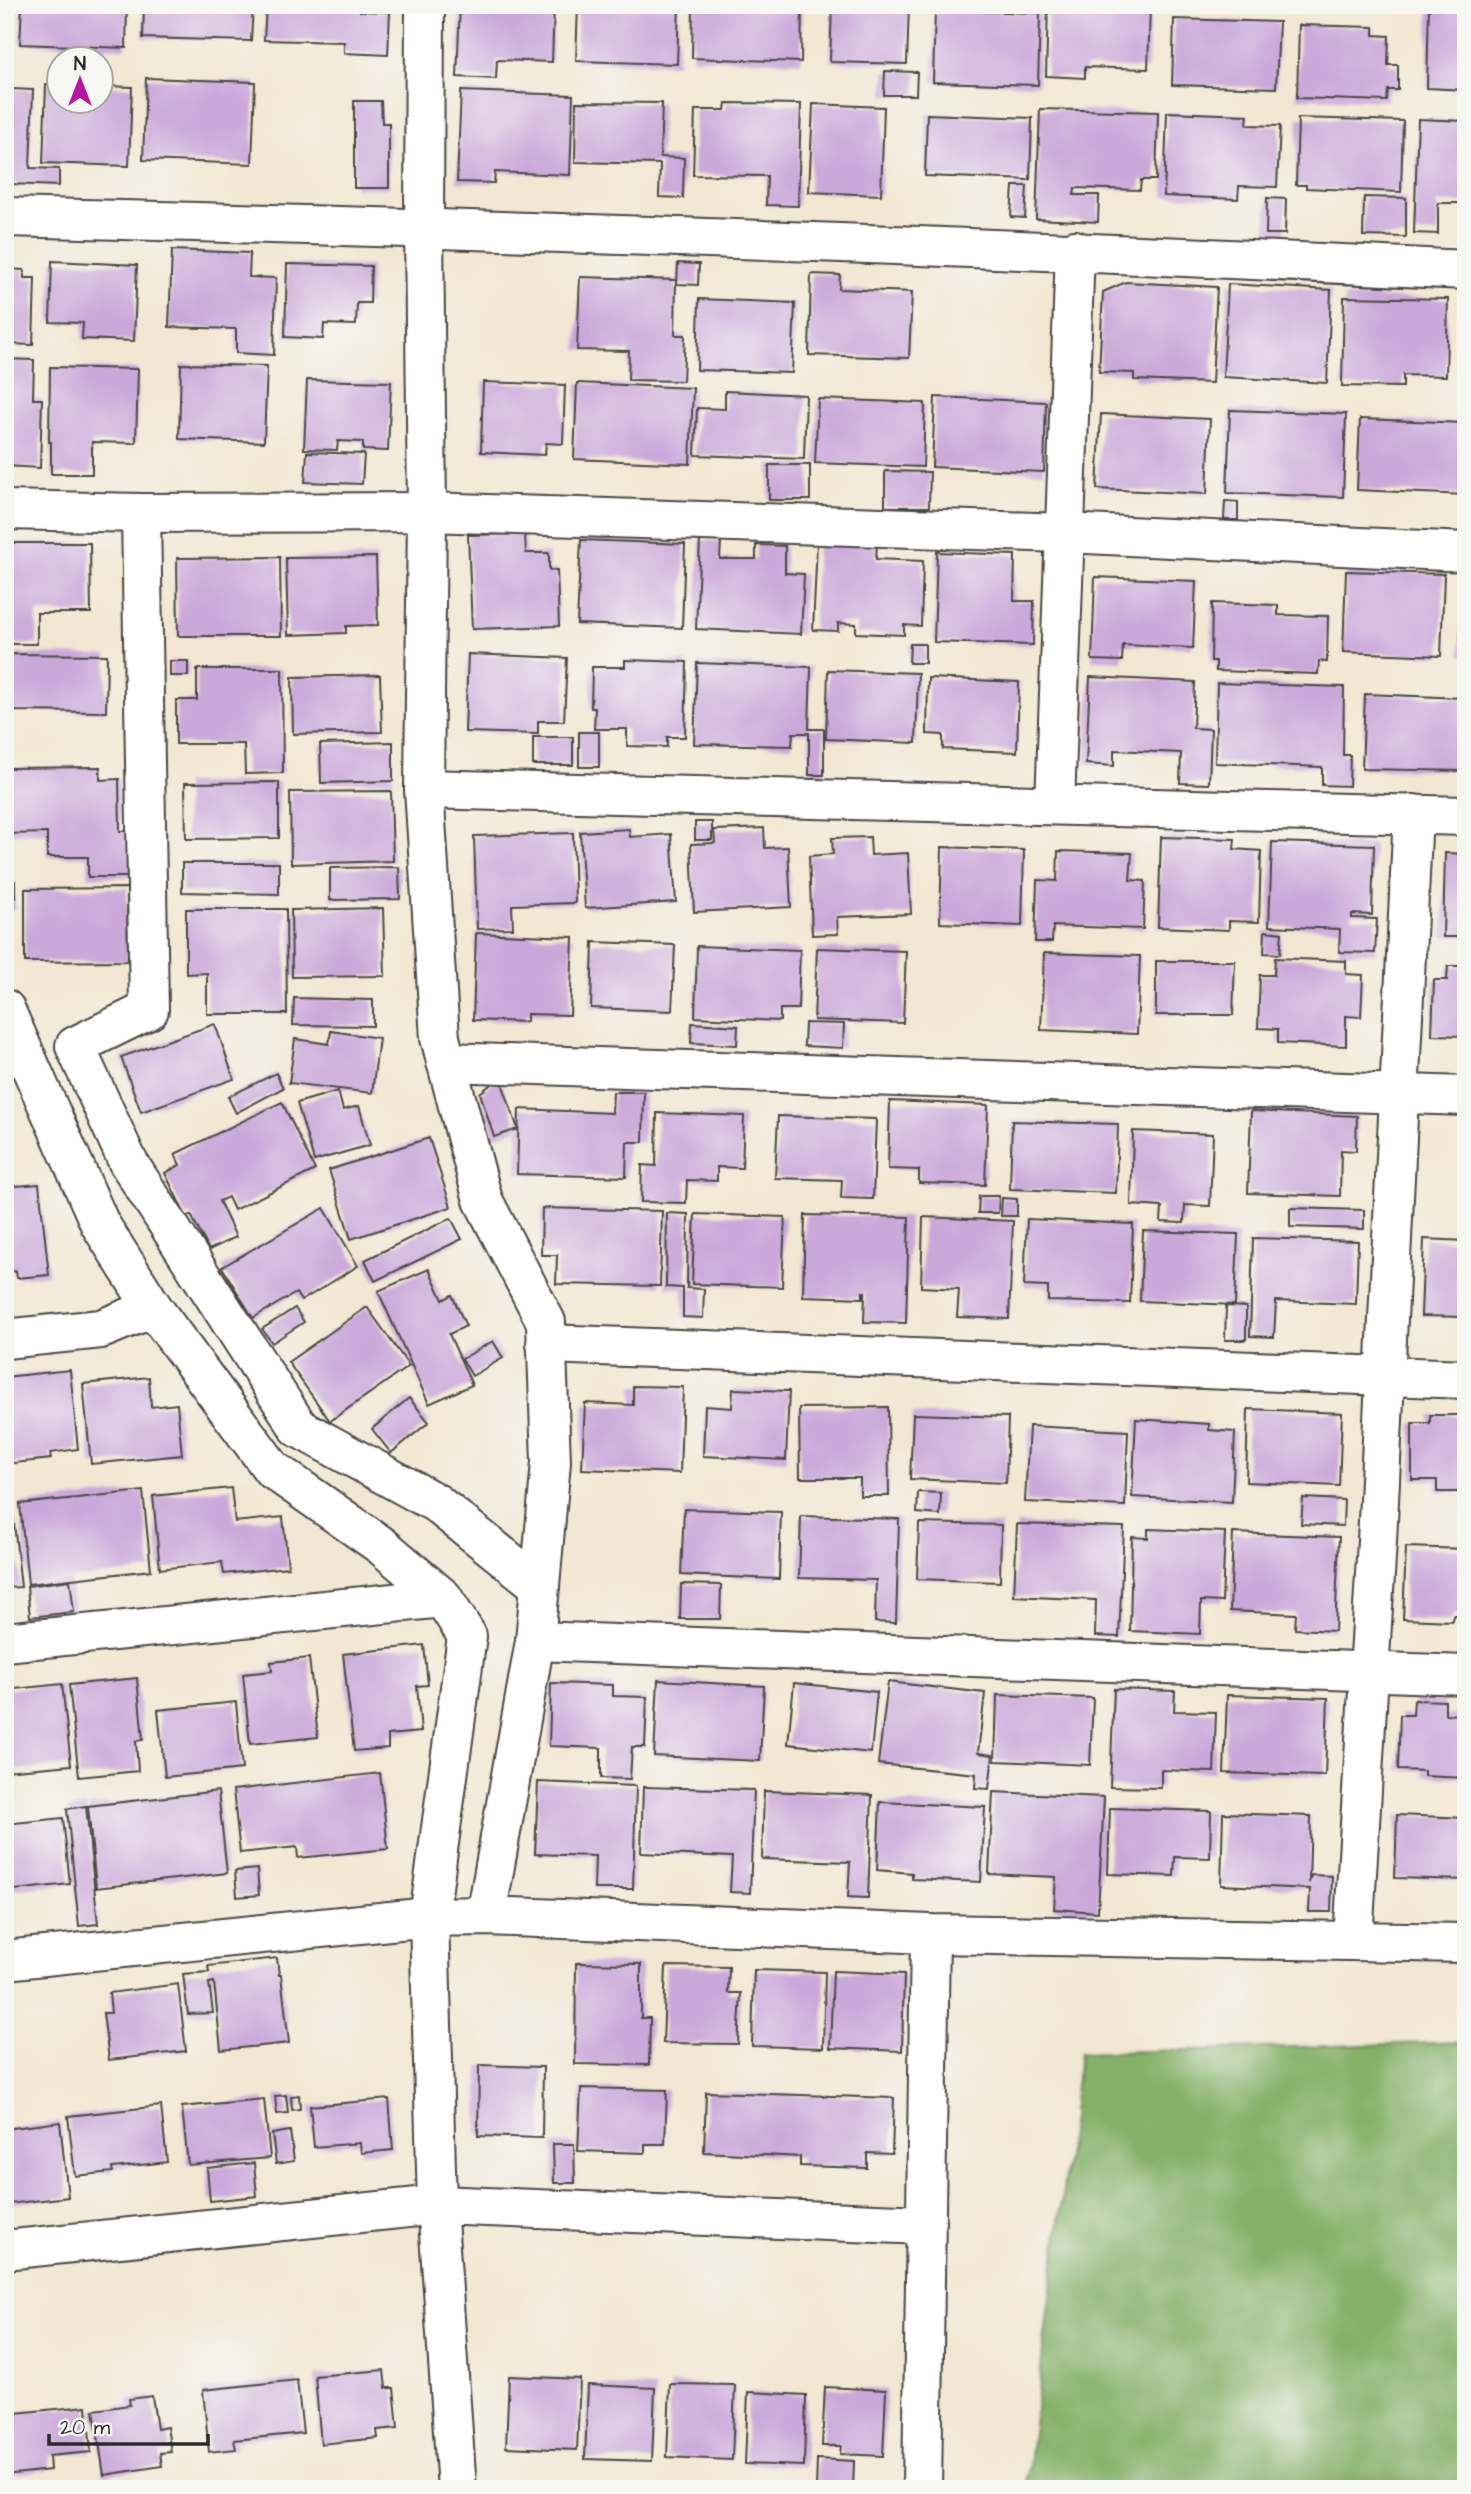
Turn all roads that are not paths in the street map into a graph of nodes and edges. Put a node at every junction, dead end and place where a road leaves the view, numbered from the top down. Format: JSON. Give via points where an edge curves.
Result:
{"nodes":[{"id":1,"x":425,"y":5,"type":"edge"},
{"id":2,"x":5,"y":217,"type":"edge"},
{"id":3,"x":424,"y":227,"type":"junction"},
{"id":4,"x":1074,"y":250,"type":"junction"},
{"id":5,"x":1466,"y":270,"type":"edge"},
{"id":6,"x":5,"y":510,"type":"edge"},
{"id":7,"x":427,"y":512,"type":"junction"},
{"id":8,"x":141,"y":513,"type":"junction"},
{"id":9,"x":1065,"y":533,"type":"junction"},
{"id":10,"x":1466,"y":552,"type":"edge"},
{"id":11,"x":424,"y":789,"type":"junction"},
{"id":12,"x":1055,"y":805,"type":"junction"},
{"id":13,"x":1413,"y":814,"type":"junction"},
{"id":14,"x":1466,"y":816,"type":"edge"},
{"id":15,"x":6,"y":1014,"type":"edge"},
{"id":16,"x":446,"y":1062,"type":"junction"},
{"id":17,"x":1398,"y":1093,"type":"junction"},
{"id":18,"x":1466,"y":1096,"type":"edge"},
{"id":19,"x":153,"y":1308,"type":"junction"},
{"id":20,"x":5,"y":1339,"type":"edge"},
{"id":21,"x":546,"y":1344,"type":"junction"},
{"id":22,"x":1385,"y":1376,"type":"junction"},
{"id":23,"x":1466,"y":1379,"type":"edge"},
{"id":24,"x":540,"y":1586,"type":"junction"},
{"id":25,"x":443,"y":1598,"type":"junction"},
{"id":26,"x":535,"y":1641,"type":"junction"},
{"id":27,"x":5,"y":1642,"type":"edge"},
{"id":28,"x":1369,"y":1672,"type":"junction"},
{"id":29,"x":1466,"y":1675,"type":"edge"},
{"id":30,"x":486,"y":1916,"type":"junction"},
{"id":31,"x":429,"y":1917,"type":"junction"},
{"id":32,"x":930,"y":1934,"type":"junction"},
{"id":33,"x":1353,"y":1940,"type":"junction"},
{"id":34,"x":1466,"y":1943,"type":"edge"},
{"id":35,"x":5,"y":1959,"type":"edge"},
{"id":36,"x":437,"y":2205,"type":"junction"},
{"id":37,"x":925,"y":2225,"type":"junction"},
{"id":38,"x":5,"y":2250,"type":"edge"},
{"id":39,"x":457,"y":2489,"type":"edge"},
{"id":40,"x":922,"y":2489,"type":"edge"}],
"edges":[{"from":1,"to":3,"type":"street"},
{"from":2,"to":3,"type":"street"},
{"from":3,"to":4,"type":"street"},
{"from":3,"to":7,"type":"street"},
{"from":4,"to":5,"type":"street"},
{"from":4,"to":9,"type":"street"},
{"from":6,"to":8,"type":"street"},
{"from":7,"to":8,"type":"street"},
{"from":7,"to":9,"type":"street"},
{"from":7,"to":11,"type":"street"},
{"from":8,"to":24,"type":"street","via":[[149,1010],[75,1046],[128,1162],[299,1428],[436,1503]]},
{"from":9,"to":10,"type":"street"},
{"from":9,"to":12,"type":"street"},
{"from":11,"to":12,"type":"street"},
{"from":11,"to":16,"type":"street","via":[[440,1038]]},
{"from":12,"to":13,"type":"street"},
{"from":13,"to":14,"type":"street"},
{"from":13,"to":17,"type":"street"},
{"from":15,"to":19,"type":"street","via":[[100,1224]]},
{"from":16,"to":17,"type":"street"},
{"from":16,"to":21,"type":"street","via":[[483,1200],[546,1322]]},
{"from":17,"to":18,"type":"street"},
{"from":17,"to":22,"type":"street"},
{"from":19,"to":20,"type":"street","via":[[101,1329]]},
{"from":19,"to":25,"type":"street","via":[[272,1469],[382,1546]]},
{"from":21,"to":22,"type":"street"},
{"from":21,"to":24,"type":"street","via":[[551,1462]]},
{"from":22,"to":23,"type":"street"},
{"from":22,"to":28,"type":"street"},
{"from":24,"to":26,"type":"street"},
{"from":25,"to":27,"type":"street"},
{"from":25,"to":31,"type":"street","via":[[467,1636]]},
{"from":26,"to":28,"type":"street"},
{"from":26,"to":30,"type":"street"},
{"from":28,"to":29,"type":"street"},
{"from":28,"to":33,"type":"street"},
{"from":30,"to":31,"type":"street"},
{"from":30,"to":32,"type":"street"},
{"from":31,"to":35,"type":"street"},
{"from":31,"to":36,"type":"street"},
{"from":32,"to":33,"type":"street"},
{"from":32,"to":37,"type":"street"},
{"from":33,"to":34,"type":"street"},
{"from":36,"to":37,"type":"street"},
{"from":36,"to":38,"type":"street"},
{"from":36,"to":39,"type":"street"},
{"from":37,"to":40,"type":"street"}]}
